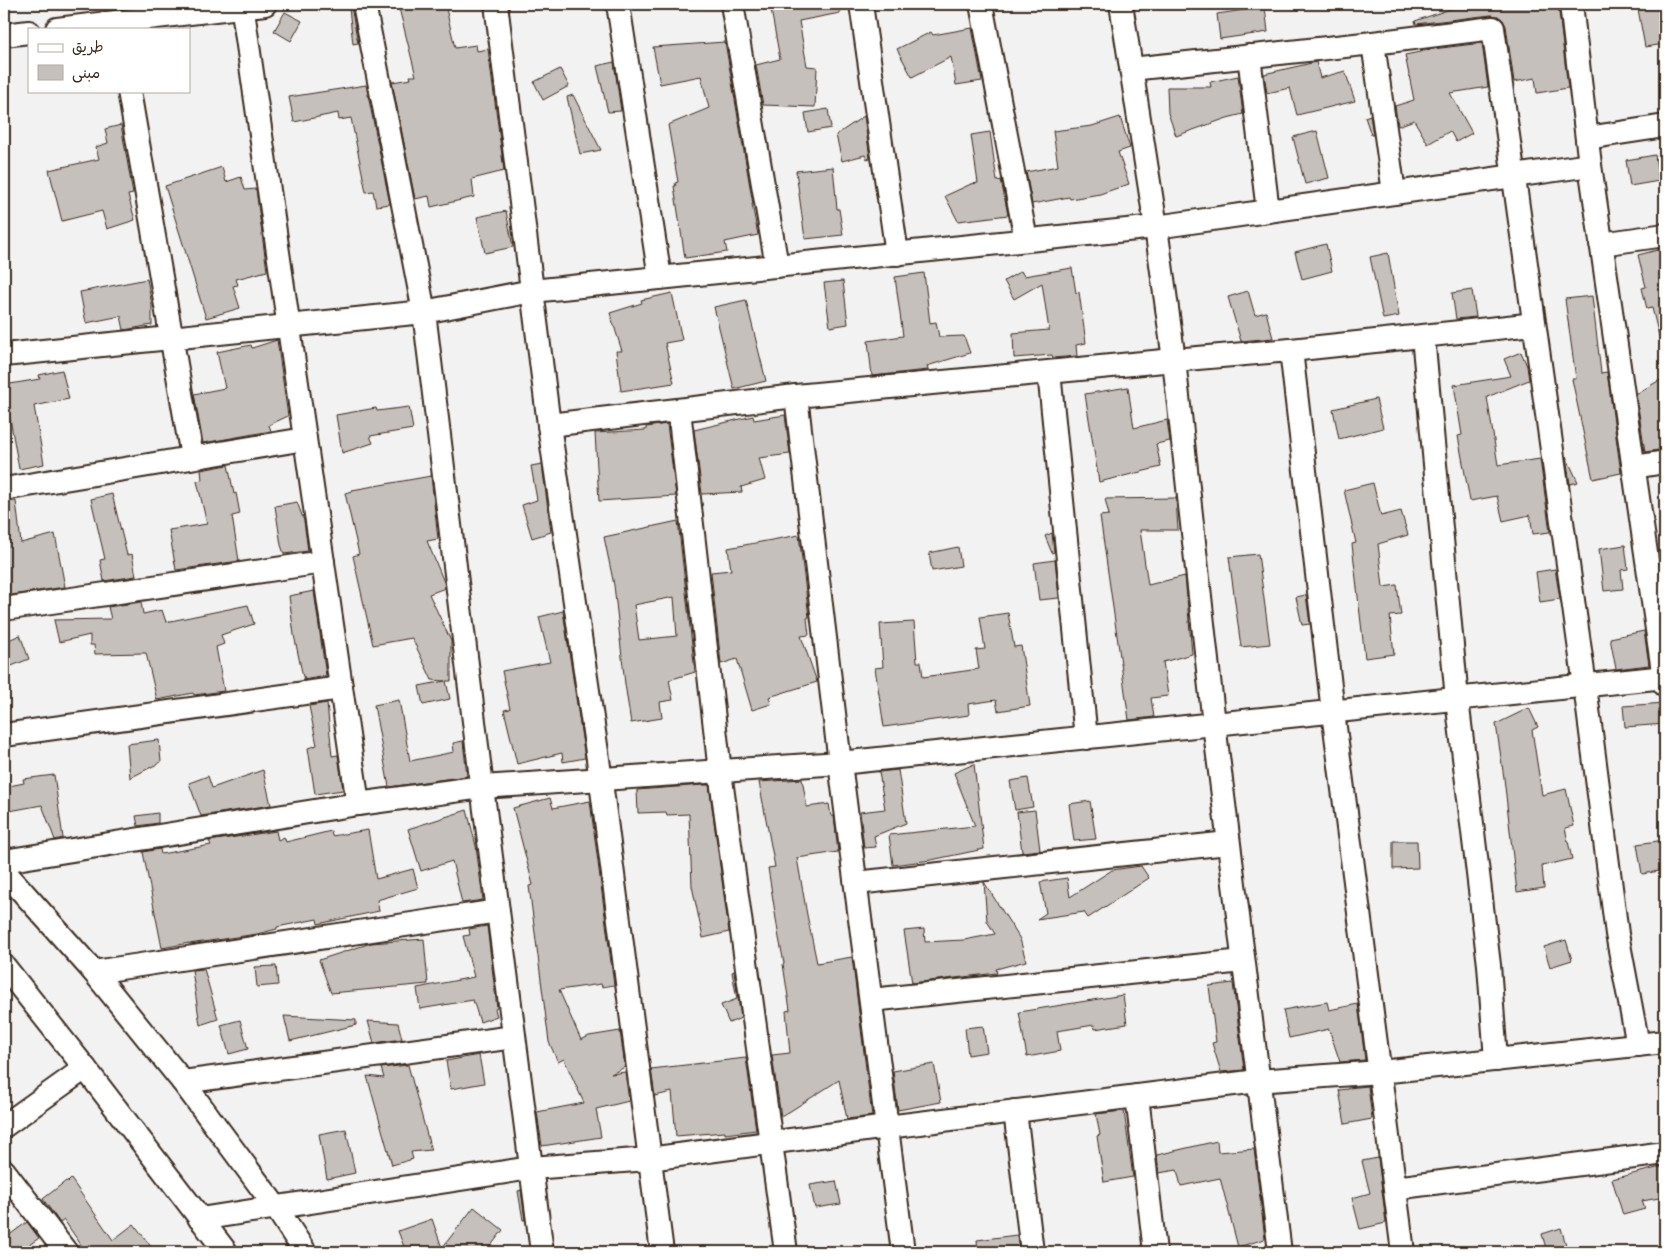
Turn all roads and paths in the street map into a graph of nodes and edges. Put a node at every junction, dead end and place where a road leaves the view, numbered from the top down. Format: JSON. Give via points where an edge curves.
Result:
{"nodes":[{"id":1,"x":265,"y":4,"type":"edge"},
{"id":2,"x":364,"y":4,"type":"edge"},
{"id":3,"x":496,"y":4,"type":"edge"},
{"id":4,"x":618,"y":4,"type":"edge"},
{"id":5,"x":732,"y":4,"type":"edge"},
{"id":6,"x":861,"y":4,"type":"edge"},
{"id":7,"x":981,"y":4,"type":"edge"},
{"id":8,"x":1120,"y":4,"type":"edge"},
{"id":9,"x":1571,"y":4,"type":"edge"},
{"id":10,"x":242,"y":5,"type":"edge"},
{"id":11,"x":116,"y":18,"type":"edge"},
{"id":12,"x":62,"y":28,"type":"edge"},
{"id":13,"x":28,"y":32,"type":"edge"},
{"id":14,"x":4,"y":35,"type":"edge"},
{"id":15,"x":1374,"y":43,"type":"junction"},
{"id":16,"x":1249,"y":56,"type":"junction"},
{"id":17,"x":1131,"y":69,"type":"junction"},
{"id":18,"x":129,"y":92,"type":"edge"},
{"id":19,"x":1665,"y":126,"type":"edge"},
{"id":20,"x":1587,"y":138,"type":"junction"},
{"id":21,"x":1590,"y":165,"type":"junction"},
{"id":22,"x":1514,"y":176,"type":"junction"},
{"id":23,"x":1394,"y":193,"type":"junction"},
{"id":24,"x":1268,"y":211,"type":"junction"},
{"id":25,"x":1156,"y":227,"type":"junction"},
{"id":26,"x":1665,"y":235,"type":"edge"},
{"id":27,"x":1026,"y":240,"type":"junction"},
{"id":28,"x":1602,"y":244,"type":"junction"},
{"id":29,"x":897,"y":254,"type":"junction"},
{"id":30,"x":777,"y":266,"type":"junction"},
{"id":31,"x":660,"y":278,"type":"junction"},
{"id":32,"x":532,"y":291,"type":"junction"},
{"id":33,"x":424,"y":312,"type":"junction"},
{"id":34,"x":1534,"y":324,"type":"junction"},
{"id":35,"x":289,"y":327,"type":"junction"},
{"id":36,"x":1423,"y":336,"type":"junction"},
{"id":37,"x":172,"y":338,"type":"junction"},
{"id":38,"x":1291,"y":350,"type":"junction"},
{"id":39,"x":4,"y":354,"type":"edge"},
{"id":40,"x":1174,"y":360,"type":"junction"},
{"id":41,"x":1049,"y":372,"type":"junction"},
{"id":42,"x":796,"y":396,"type":"junction"},
{"id":43,"x":679,"y":410,"type":"junction"},
{"id":44,"x":549,"y":425,"type":"junction"},
{"id":45,"x":306,"y":439,"type":"junction"},
{"id":46,"x":192,"y":457,"type":"junction"},
{"id":47,"x":1665,"y":462,"type":"edge"},
{"id":48,"x":1634,"y":467,"type":"junction"},
{"id":49,"x":4,"y":489,"type":"edge"},
{"id":50,"x":323,"y":562,"type":"junction"},
{"id":51,"x":4,"y":609,"type":"edge"},
{"id":52,"x":1665,"y":680,"type":"edge"},
{"id":53,"x":1585,"y":686,"type":"junction"},
{"id":54,"x":341,"y":688,"type":"junction"},
{"id":55,"x":1457,"y":699,"type":"junction"},
{"id":56,"x":1332,"y":712,"type":"junction"},
{"id":57,"x":1214,"y":724,"type":"junction"},
{"id":58,"x":4,"y":736,"type":"edge"},
{"id":59,"x":1086,"y":738,"type":"junction"},
{"id":60,"x":840,"y":763,"type":"junction"},
{"id":61,"x":720,"y":772,"type":"junction"},
{"id":62,"x":600,"y":780,"type":"junction"},
{"id":63,"x":482,"y":788,"type":"junction"},
{"id":64,"x":358,"y":804,"type":"junction"},
{"id":65,"x":1228,"y":843,"type":"junction"},
{"id":66,"x":4,"y":861,"type":"edge"},
{"id":67,"x":4,"y":871,"type":"edge"},
{"id":68,"x":856,"y":882,"type":"junction"},
{"id":69,"x":498,"y":911,"type":"junction"},
{"id":70,"x":1243,"y":961,"type":"junction"},
{"id":71,"x":4,"y":966,"type":"edge"},
{"id":72,"x":94,"y":972,"type":"junction"},
{"id":73,"x":871,"y":1000,"type":"junction"},
{"id":74,"x":514,"y":1037,"type":"junction"},
{"id":75,"x":1665,"y":1042,"type":"edge"},
{"id":76,"x":1638,"y":1045,"type":"junction"},
{"id":77,"x":1496,"y":1060,"type":"junction"},
{"id":78,"x":85,"y":1068,"type":"junction"},
{"id":79,"x":1380,"y":1072,"type":"junction"},
{"id":80,"x":1258,"y":1081,"type":"junction"},
{"id":81,"x":183,"y":1082,"type":"junction"},
{"id":82,"x":1137,"y":1096,"type":"junction"},
{"id":83,"x":1015,"y":1111,"type":"junction"},
{"id":84,"x":4,"y":1126,"type":"edge"},
{"id":85,"x":887,"y":1127,"type":"junction"},
{"id":86,"x":771,"y":1142,"type":"junction"},
{"id":87,"x":1665,"y":1152,"type":"edge"},
{"id":88,"x":650,"y":1159,"type":"junction"},
{"id":89,"x":530,"y":1168,"type":"junction"},
{"id":90,"x":4,"y":1171,"type":"edge"},
{"id":91,"x":1395,"y":1188,"type":"junction"},
{"id":92,"x":276,"y":1206,"type":"junction"},
{"id":93,"x":200,"y":1219,"type":"junction"},
{"id":94,"x":66,"y":1252,"type":"edge"},
{"id":95,"x":226,"y":1252,"type":"edge"},
{"id":96,"x":305,"y":1252,"type":"edge"},
{"id":97,"x":542,"y":1252,"type":"edge"},
{"id":98,"x":662,"y":1252,"type":"edge"},
{"id":99,"x":786,"y":1252,"type":"edge"},
{"id":100,"x":903,"y":1252,"type":"edge"},
{"id":101,"x":1032,"y":1252,"type":"edge"},
{"id":102,"x":1156,"y":1252,"type":"edge"},
{"id":103,"x":1280,"y":1252,"type":"edge"},
{"id":104,"x":1403,"y":1252,"type":"edge"}],
"edges":[{"from":1,"to":10,"type":"street"},
{"from":2,"to":33,"type":"street"},
{"from":3,"to":32,"type":"street"},
{"from":4,"to":31,"type":"street"},
{"from":5,"to":30,"type":"street"},
{"from":6,"to":29,"type":"street"},
{"from":7,"to":27,"type":"street"},
{"from":8,"to":17,"type":"street"},
{"from":9,"to":20,"type":"street"},
{"from":10,"to":11,"type":"street"},
{"from":10,"to":35,"type":"street"},
{"from":11,"to":12,"type":"street"},
{"from":13,"to":14,"type":"street"},
{"from":15,"to":16,"type":"street"},
{"from":15,"to":22,"type":"street","via":[[1493,28]]},
{"from":15,"to":23,"type":"street"},
{"from":16,"to":17,"type":"street"},
{"from":16,"to":24,"type":"street"},
{"from":17,"to":25,"type":"street"},
{"from":18,"to":37,"type":"street"},
{"from":19,"to":20,"type":"street"},
{"from":20,"to":21,"type":"street"},
{"from":21,"to":22,"type":"street"},
{"from":21,"to":28,"type":"street"},
{"from":22,"to":23,"type":"street"},
{"from":22,"to":34,"type":"street"},
{"from":23,"to":24,"type":"street"},
{"from":24,"to":25,"type":"street"},
{"from":25,"to":27,"type":"street"},
{"from":25,"to":40,"type":"street"},
{"from":26,"to":28,"type":"street"},
{"from":27,"to":29,"type":"street"},
{"from":28,"to":48,"type":"street"},
{"from":29,"to":30,"type":"street"},
{"from":30,"to":31,"type":"street"},
{"from":31,"to":32,"type":"street"},
{"from":32,"to":33,"type":"street"},
{"from":32,"to":44,"type":"street"},
{"from":33,"to":35,"type":"street"},
{"from":33,"to":63,"type":"street"},
{"from":34,"to":36,"type":"street"},
{"from":34,"to":53,"type":"street"},
{"from":35,"to":37,"type":"street"},
{"from":35,"to":45,"type":"street"},
{"from":36,"to":38,"type":"street"},
{"from":36,"to":55,"type":"street"},
{"from":37,"to":39,"type":"street"},
{"from":37,"to":46,"type":"street"},
{"from":38,"to":40,"type":"street"},
{"from":38,"to":56,"type":"street"},
{"from":40,"to":41,"type":"street"},
{"from":40,"to":57,"type":"street"},
{"from":41,"to":42,"type":"street"},
{"from":41,"to":59,"type":"street"},
{"from":42,"to":43,"type":"street"},
{"from":42,"to":60,"type":"street"},
{"from":43,"to":44,"type":"street"},
{"from":43,"to":61,"type":"street"},
{"from":44,"to":62,"type":"street"},
{"from":45,"to":46,"type":"street"},
{"from":45,"to":50,"type":"street"},
{"from":46,"to":49,"type":"street"},
{"from":47,"to":48,"type":"street"},
{"from":48,"to":52,"type":"street"},
{"from":50,"to":51,"type":"street"},
{"from":50,"to":54,"type":"street"},
{"from":52,"to":53,"type":"street"},
{"from":53,"to":55,"type":"street"},
{"from":53,"to":76,"type":"street","via":[[1617,934]]},
{"from":54,"to":58,"type":"street"},
{"from":54,"to":64,"type":"street"},
{"from":55,"to":56,"type":"street"},
{"from":55,"to":77,"type":"street","via":[[1489,965]]},
{"from":56,"to":57,"type":"street"},
{"from":56,"to":79,"type":"street"},
{"from":57,"to":59,"type":"street"},
{"from":57,"to":65,"type":"street"},
{"from":59,"to":60,"type":"street"},
{"from":60,"to":61,"type":"street"},
{"from":60,"to":68,"type":"street"},
{"from":61,"to":62,"type":"street"},
{"from":61,"to":86,"type":"street"},
{"from":62,"to":63,"type":"street"},
{"from":62,"to":88,"type":"street"},
{"from":63,"to":64,"type":"street"},
{"from":63,"to":69,"type":"street"},
{"from":64,"to":66,"type":"street"},
{"from":65,"to":68,"type":"street"},
{"from":65,"to":70,"type":"street"},
{"from":67,"to":72,"type":"street"},
{"from":68,"to":73,"type":"street"},
{"from":69,"to":72,"type":"street"},
{"from":69,"to":74,"type":"street"},
{"from":70,"to":73,"type":"street"},
{"from":70,"to":80,"type":"street"},
{"from":71,"to":78,"type":"street"},
{"from":72,"to":81,"type":"street"},
{"from":73,"to":85,"type":"street"},
{"from":74,"to":81,"type":"street"},
{"from":74,"to":89,"type":"street"},
{"from":75,"to":76,"type":"street"},
{"from":76,"to":77,"type":"street"},
{"from":77,"to":79,"type":"street"},
{"from":78,"to":84,"type":"street"},
{"from":78,"to":93,"type":"street"},
{"from":79,"to":80,"type":"street"},
{"from":79,"to":91,"type":"street"},
{"from":80,"to":82,"type":"street"},
{"from":80,"to":103,"type":"street"},
{"from":81,"to":92,"type":"street"},
{"from":82,"to":83,"type":"street"},
{"from":82,"to":102,"type":"street"},
{"from":83,"to":85,"type":"street"},
{"from":83,"to":101,"type":"street"},
{"from":85,"to":86,"type":"street"},
{"from":85,"to":100,"type":"street"},
{"from":86,"to":88,"type":"street"},
{"from":86,"to":99,"type":"street"},
{"from":87,"to":91,"type":"street"},
{"from":88,"to":89,"type":"street"},
{"from":88,"to":98,"type":"street"},
{"from":89,"to":92,"type":"street"},
{"from":89,"to":97,"type":"street"},
{"from":90,"to":94,"type":"street"},
{"from":91,"to":104,"type":"street"},
{"from":92,"to":93,"type":"street"},
{"from":92,"to":96,"type":"street"},
{"from":93,"to":95,"type":"street"}]}
